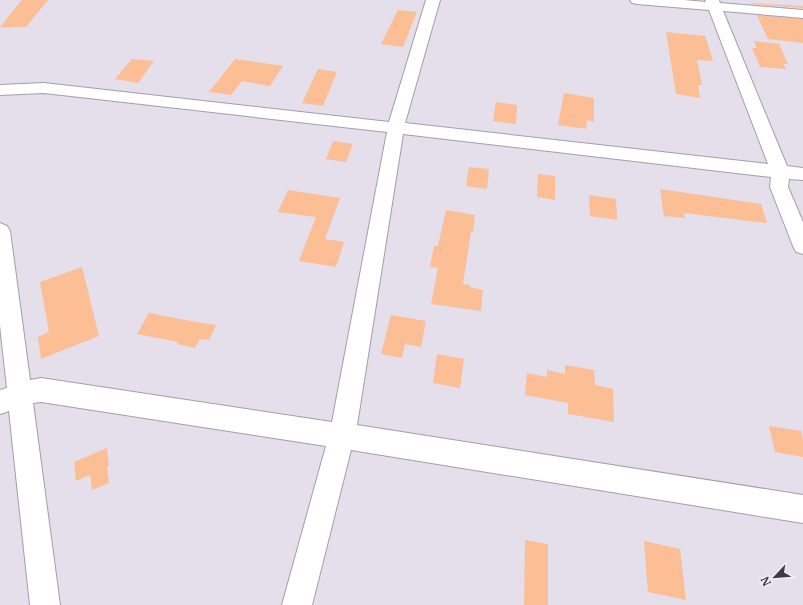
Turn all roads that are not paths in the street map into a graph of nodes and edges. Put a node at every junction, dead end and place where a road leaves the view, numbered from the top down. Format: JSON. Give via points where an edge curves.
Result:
{"nodes":[{"id":1,"x":433,"y":0,"type":"edge"},
{"id":2,"x":637,"y":0,"type":"edge"},
{"id":3,"x":713,"y":3,"type":"edge"},
{"id":4,"x":803,"y":14,"type":"edge"},
{"id":5,"x":0,"y":90,"type":"edge"},
{"id":6,"x":396,"y":127,"type":"junction"},
{"id":7,"x":780,"y":171,"type":"junction"},
{"id":8,"x":803,"y":174,"type":"edge"},
{"id":9,"x":0,"y":231,"type":"edge"},
{"id":10,"x":803,"y":246,"type":"edge"},
{"id":11,"x":10,"y":398,"type":"edge"},
{"id":12,"x":342,"y":436,"type":"junction"},
{"id":13,"x":803,"y":509,"type":"edge"},
{"id":14,"x":45,"y":605,"type":"edge"},
{"id":15,"x":297,"y":605,"type":"edge"}],
"edges":[{"from":1,"to":6,"type":"street"},
{"from":2,"to":3,"type":"street"},
{"from":3,"to":4,"type":"street"},
{"from":3,"to":7,"type":"street"},
{"from":5,"to":6,"type":"street","via":[[44,88]]},
{"from":6,"to":7,"type":"street"},
{"from":6,"to":12,"type":"street"},
{"from":7,"to":8,"type":"street"},
{"from":7,"to":10,"type":"street","via":[[779,186]]},
{"from":9,"to":11,"type":"street"},
{"from":11,"to":12,"type":"street","via":[[41,390]]},
{"from":11,"to":14,"type":"street"},
{"from":12,"to":13,"type":"street"},
{"from":12,"to":15,"type":"street"}]}
